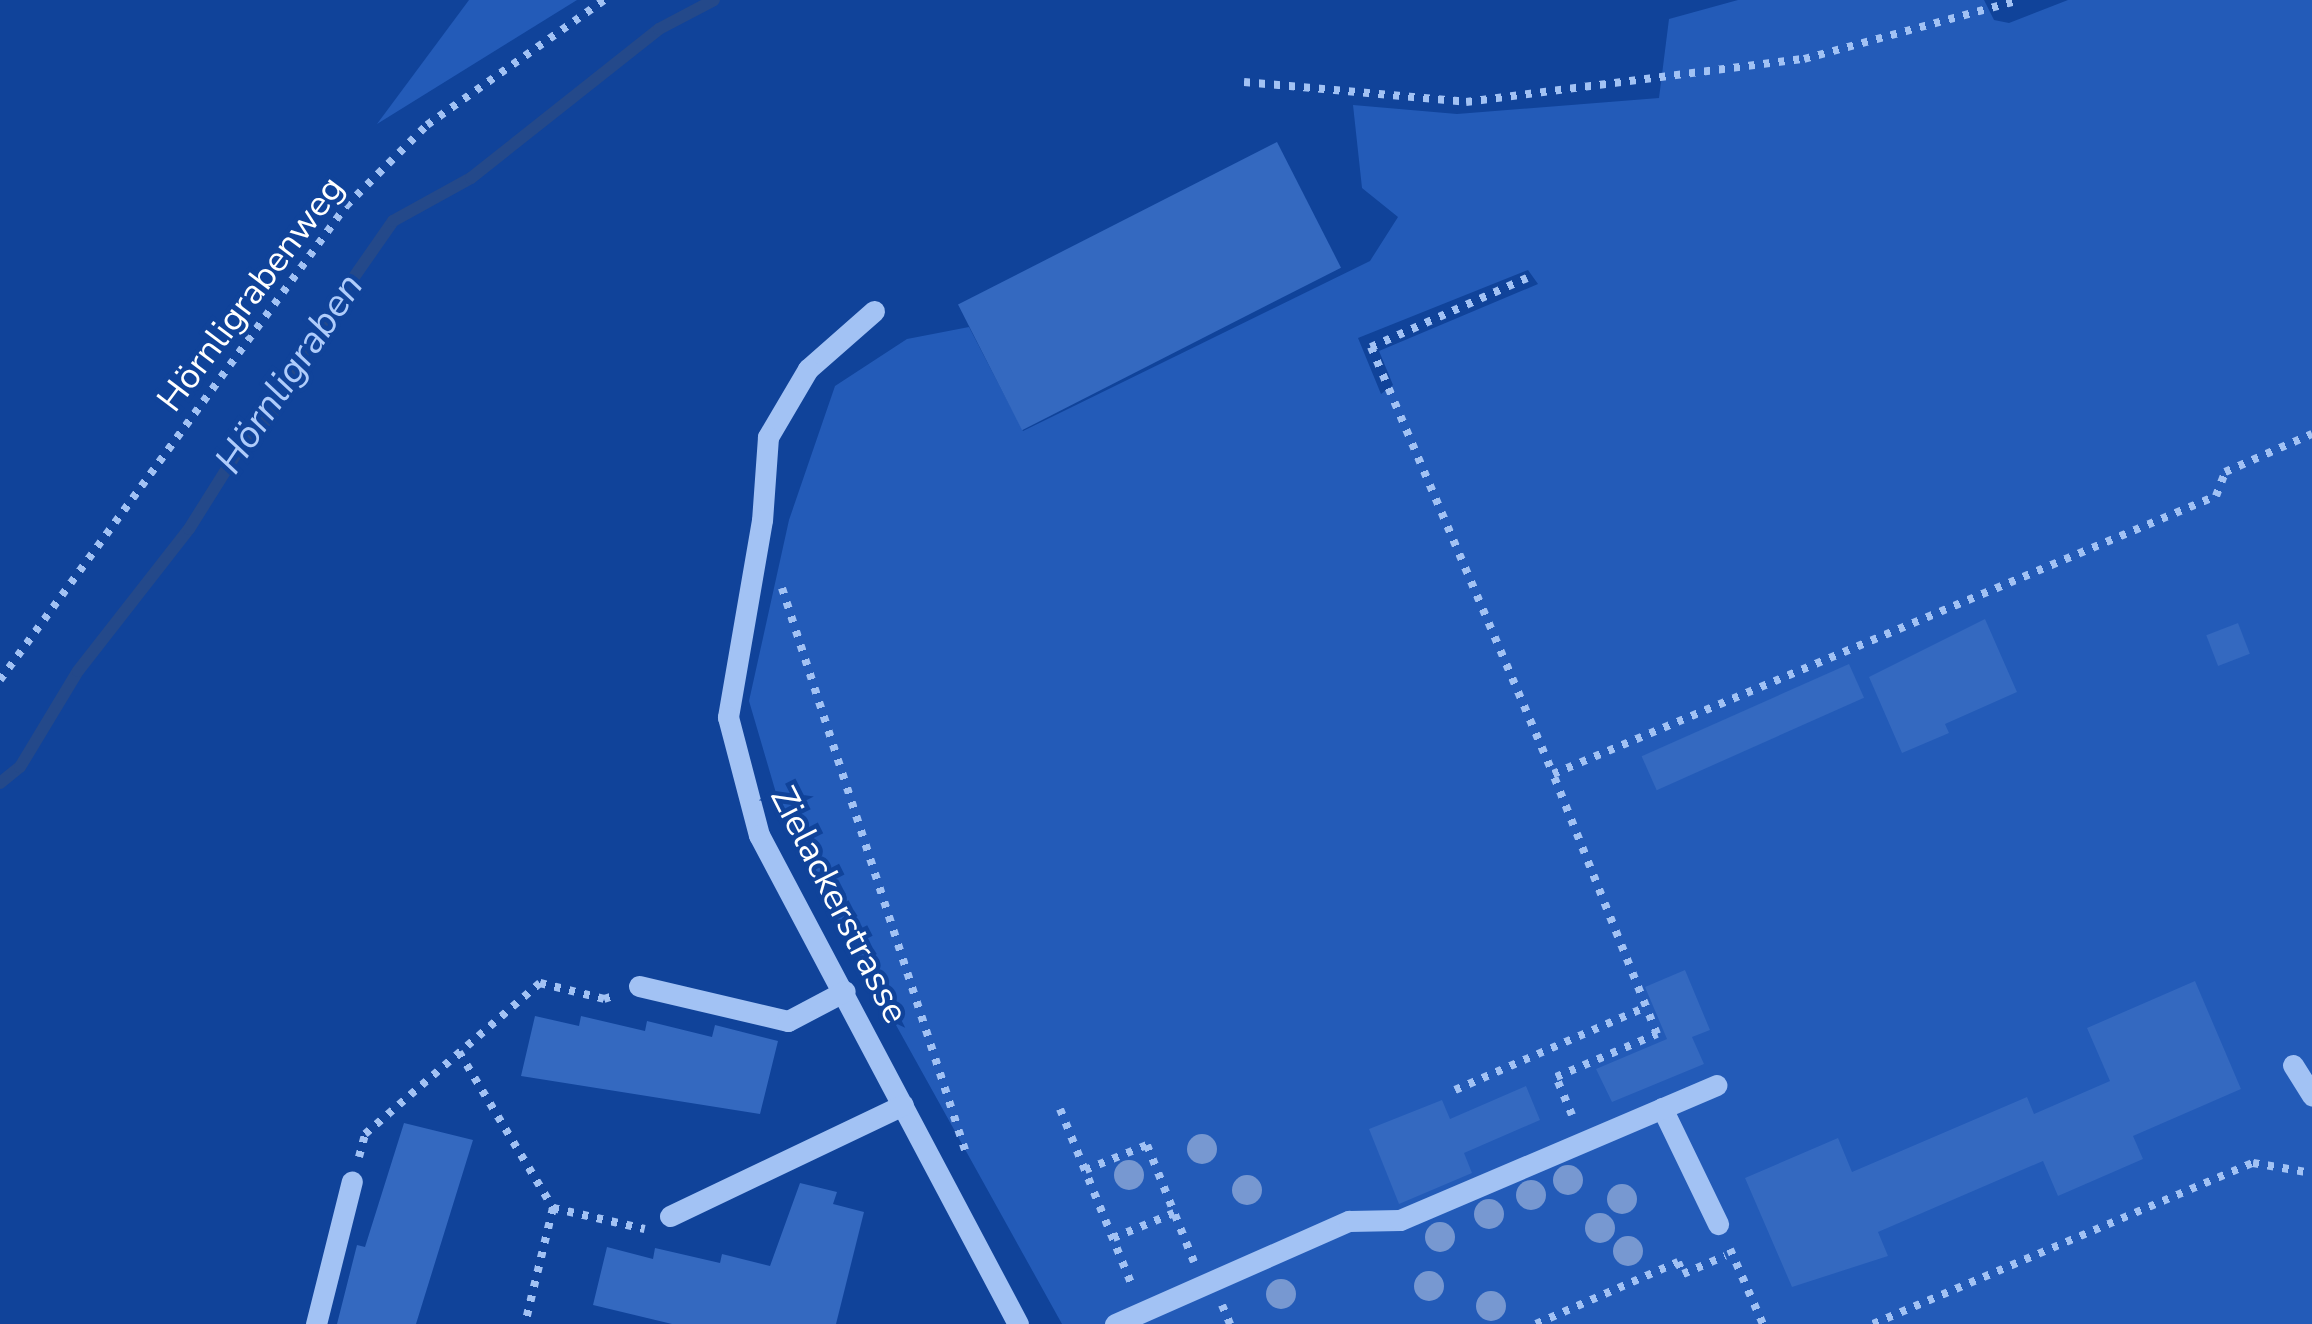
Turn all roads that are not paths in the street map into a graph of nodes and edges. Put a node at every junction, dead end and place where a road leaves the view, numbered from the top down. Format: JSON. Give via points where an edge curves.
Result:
{"nodes":[{"id":1,"x":874,"y":310,"type":"dead end"},
{"id":2,"x":638,"y":986,"type":"road end"},
{"id":3,"x":845,"y":992,"type":"junction"},
{"id":4,"x":2294,"y":1065,"type":"dead end"},
{"id":5,"x":1716,"y":1085,"type":"dead end"},
{"id":6,"x":2312,"y":1096,"type":"edge"},
{"id":7,"x":903,"y":1105,"type":"junction"},
{"id":8,"x":1662,"y":1108,"type":"junction"},
{"id":9,"x":352,"y":1181,"type":"road end"},
{"id":10,"x":670,"y":1216,"type":"road end"},
{"id":11,"x":1718,"y":1224,"type":"road end"},
{"id":12,"x":316,"y":1324,"type":"edge"},
{"id":13,"x":1018,"y":1324,"type":"edge"},
{"id":14,"x":1115,"y":1324,"type":"edge"}],
"edges":[{"from":1,"to":3,"type":"street","name":"Zielackerstrasse","via":[[808,369],[768,436],[728,717],[759,835]]},
{"from":2,"to":3,"type":"street","via":[[788,1021]]},
{"from":3,"to":7,"type":"street","name":"Zielackerstrasse"},
{"from":4,"to":6,"type":"street"},
{"from":5,"to":8,"type":"street"},
{"from":7,"to":10,"type":"street"},
{"from":7,"to":13,"type":"street","name":"Zielackerstrasse"},
{"from":8,"to":11,"type":"street"},
{"from":8,"to":14,"type":"street","via":[[1400,1220],[1349,1221]]},
{"from":9,"to":12,"type":"street"}]}
